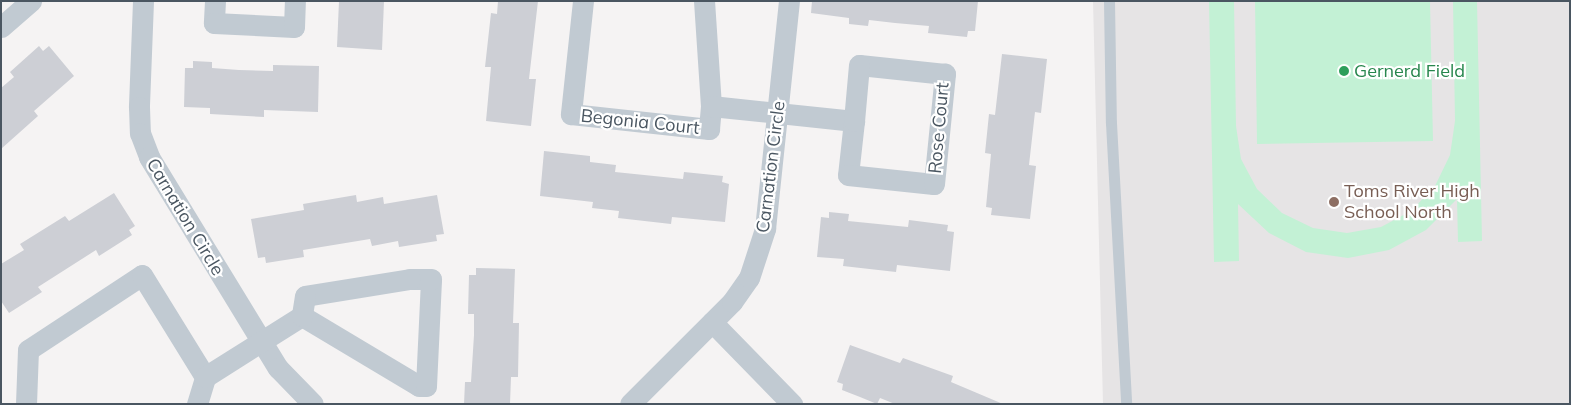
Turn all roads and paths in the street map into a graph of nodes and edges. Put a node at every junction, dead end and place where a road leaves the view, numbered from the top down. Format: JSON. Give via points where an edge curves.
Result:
{"nodes":[{"id":1,"x":31,"y":1,"type":"edge"},
{"id":2,"x":143,"y":1,"type":"edge"},
{"id":3,"x":215,"y":1,"type":"edge"},
{"id":4,"x":295,"y":1,"type":"edge"},
{"id":5,"x":583,"y":1,"type":"edge"},
{"id":6,"x":704,"y":1,"type":"edge"},
{"id":7,"x":789,"y":1,"type":"edge"},
{"id":8,"x":1109,"y":1,"type":"edge"},
{"id":9,"x":1,"y":28,"type":"edge"},
{"id":10,"x":712,"y":106,"type":"junction"},
{"id":11,"x":777,"y":113,"type":"junction"},
{"id":12,"x":854,"y":121,"type":"junction"},
{"id":13,"x":302,"y":316,"type":"junction"},
{"id":14,"x":712,"y":322,"type":"junction"},
{"id":15,"x":261,"y":342,"type":"junction"},
{"id":16,"x":205,"y":377,"type":"junction"},
{"id":17,"x":26,"y":404,"type":"edge"},
{"id":18,"x":197,"y":404,"type":"edge"},
{"id":19,"x":313,"y":404,"type":"edge"},
{"id":20,"x":630,"y":404,"type":"edge"},
{"id":21,"x":792,"y":404,"type":"edge"},
{"id":22,"x":1126,"y":404,"type":"edge"}],
"edges":[{"from":1,"to":9,"type":"street"},
{"from":2,"to":15,"type":"street","name":"Carnation Circle","via":[[140,133],[149,157]]},
{"from":3,"to":4,"type":"street","via":[[214,23],[294,26]]},
{"from":5,"to":10,"type":"street","name":"Begonia Court","via":[[571,114],[709,129]]},
{"from":6,"to":10,"type":"street","name":"Begonia Court"},
{"from":7,"to":11,"type":"street","name":"Carnation Circle"},
{"from":8,"to":22,"type":"lane","via":[[1111,123]]},
{"from":10,"to":11,"type":"street","name":"Begonia Court"},
{"from":11,"to":12,"type":"street"},
{"from":11,"to":14,"type":"street","name":"Carnation Circle","via":[[765,229],[759,251],[749,278]]},
{"from":12,"to":12,"type":"street","name":"Rose Court","via":[[848,175],[934,184],[945,74],[859,65]]},
{"from":13,"to":13,"type":"street","via":[[419,386],[426,386],[431,279],[410,279],[305,296]]},
{"from":13,"to":15,"type":"street"},
{"from":14,"to":20,"type":"street","name":"Carnation Circle"},
{"from":14,"to":21,"type":"street"},
{"from":15,"to":16,"type":"street"},
{"from":15,"to":19,"type":"street","name":"Carnation Circle","via":[[278,368]]},
{"from":16,"to":17,"type":"street","via":[[142,275],[28,350]]},
{"from":16,"to":18,"type":"street"}]}
